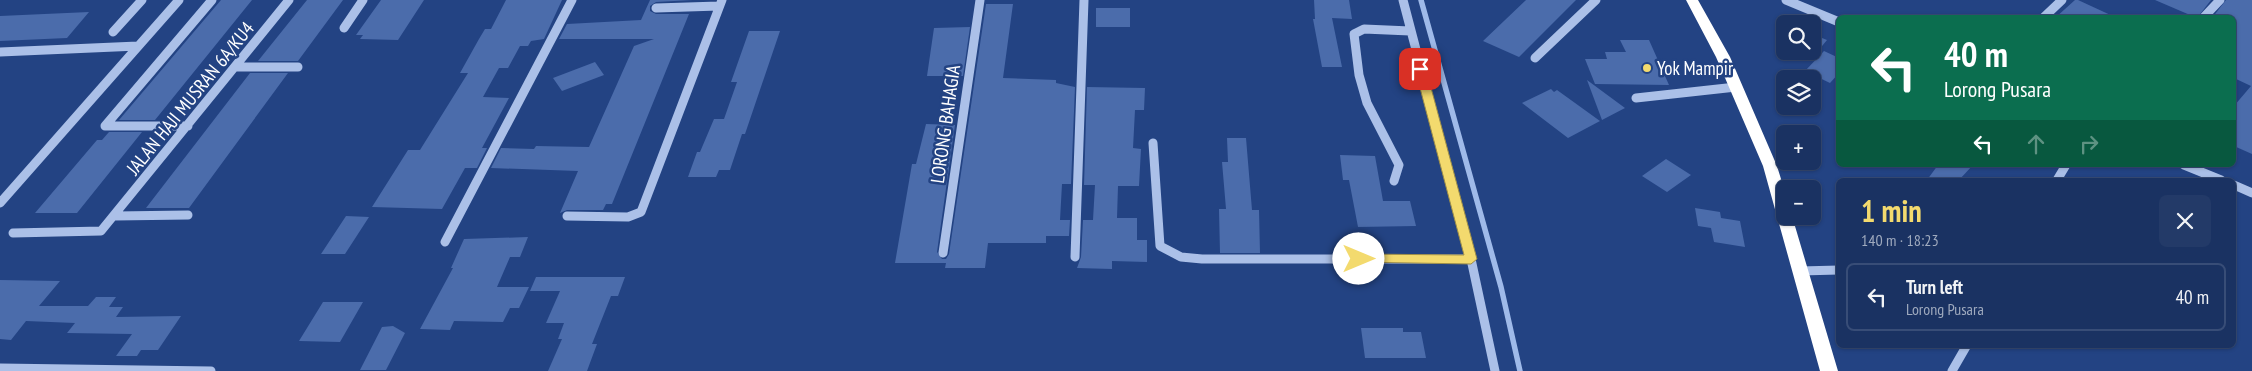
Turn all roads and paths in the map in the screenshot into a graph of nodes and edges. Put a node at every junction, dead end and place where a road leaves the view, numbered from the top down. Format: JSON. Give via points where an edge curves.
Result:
{"nodes":[{"id":1,"x":142,"y":0,"type":"edge"},
{"id":2,"x":179,"y":0,"type":"edge"},
{"id":3,"x":212,"y":0,"type":"edge"},
{"id":4,"x":289,"y":0,"type":"edge"},
{"id":5,"x":363,"y":0,"type":"edge"},
{"id":6,"x":572,"y":0,"type":"edge"},
{"id":7,"x":980,"y":0,"type":"edge"},
{"id":8,"x":1084,"y":0,"type":"edge"},
{"id":9,"x":1403,"y":0,"type":"edge"},
{"id":10,"x":1596,"y":0,"type":"edge"},
{"id":11,"x":1692,"y":0,"type":"edge"},
{"id":12,"x":1786,"y":0,"type":"edge"},
{"id":13,"x":2062,"y":0,"type":"edge"},
{"id":14,"x":2220,"y":0,"type":"edge"},
{"id":15,"x":720,"y":3,"type":"edge"},
{"id":16,"x":656,"y":8,"type":"dead end"},
{"id":17,"x":2046,"y":15,"type":"edge"},
{"id":18,"x":2205,"y":15,"type":"edge"},
{"id":19,"x":1836,"y":21,"type":"edge"},
{"id":20,"x":344,"y":28,"type":"dead end"},
{"id":21,"x":1410,"y":31,"type":"junction"},
{"id":22,"x":113,"y":32,"type":"dead end"},
{"id":23,"x":138,"y":46,"type":"junction"},
{"id":24,"x":0,"y":52,"type":"edge"},
{"id":25,"x":1535,"y":58,"type":"dead end"},
{"id":26,"x":235,"y":67,"type":"junction"},
{"id":27,"x":298,"y":67,"type":"dead end"},
{"id":28,"x":1736,"y":87,"type":"junction"},
{"id":29,"x":1636,"y":98,"type":"dead end"},
{"id":30,"x":188,"y":126,"type":"junction"},
{"id":31,"x":1152,"y":143,"type":"dead end"},
{"id":32,"x":2065,"y":167,"type":"edge"},
{"id":33,"x":2189,"y":167,"type":"edge"},
{"id":34,"x":2057,"y":178,"type":"edge"},
{"id":35,"x":2216,"y":178,"type":"edge"},
{"id":36,"x":1394,"y":181,"type":"dead end"},
{"id":37,"x":2236,"y":186,"type":"edge"},
{"id":38,"x":2252,"y":193,"type":"edge"},
{"id":39,"x":0,"y":203,"type":"edge"},
{"id":40,"x":115,"y":216,"type":"junction"},
{"id":41,"x":188,"y":216,"type":"dead end"},
{"id":42,"x":568,"y":216,"type":"dead end"},
{"id":43,"x":13,"y":233,"type":"dead end"},
{"id":44,"x":445,"y":242,"type":"dead end"},
{"id":45,"x":943,"y":253,"type":"dead end"},
{"id":46,"x":1075,"y":257,"type":"dead end"},
{"id":47,"x":1471,"y":259,"type":"junction"},
{"id":48,"x":1836,"y":270,"type":"edge"},
{"id":49,"x":1800,"y":271,"type":"junction"},
{"id":50,"x":1965,"y":348,"type":"edge"},
{"id":51,"x":0,"y":368,"type":"edge"},
{"id":52,"x":211,"y":371,"type":"edge"},
{"id":53,"x":1495,"y":371,"type":"edge"},
{"id":54,"x":1829,"y":371,"type":"edge"},
{"id":55,"x":1952,"y":371,"type":"edge"}],
"edges":[{"from":1,"to":22,"type":"street"},
{"from":2,"to":23,"type":"street"},
{"from":3,"to":30,"type":"street","via":[[105,126]]},
{"from":4,"to":26,"type":"street","name":"JALAN HAJI MUSRAN 6A/KU4"},
{"from":5,"to":20,"type":"street"},
{"from":6,"to":44,"type":"street"},
{"from":7,"to":45,"type":"street","name":"LORONG BAHAGIA"},
{"from":8,"to":46,"type":"street"},
{"from":9,"to":21,"type":"street"},
{"from":10,"to":25,"type":"street"},
{"from":11,"to":28,"type":"highway"},
{"from":12,"to":19,"type":"street"},
{"from":13,"to":17,"type":"street"},
{"from":14,"to":18,"type":"street"},
{"from":15,"to":16,"type":"street"},
{"from":15,"to":42,"type":"street","via":[[641,212],[636,215]]},
{"from":21,"to":36,"type":"street","via":[[1364,30],[1354,34],[1359,76],[1367,103],[1399,165]]},
{"from":21,"to":47,"type":"street"},
{"from":23,"to":24,"type":"street"},
{"from":23,"to":39,"type":"street"},
{"from":26,"to":27,"type":"street"},
{"from":26,"to":30,"type":"street","name":"JALAN HAJI MUSRAN 6A/KU4"},
{"from":28,"to":29,"type":"street"},
{"from":28,"to":49,"type":"highway","via":[[1770,166]]},
{"from":30,"to":40,"type":"street","name":"JALAN HAJI MUSRAN 6A/KU4"},
{"from":31,"to":47,"type":"street","via":[[1160,246],[1181,257]]},
{"from":32,"to":34,"type":"street"},
{"from":33,"to":35,"type":"street"},
{"from":37,"to":38,"type":"street"},
{"from":40,"to":41,"type":"street"},
{"from":40,"to":43,"type":"street","name":"JALAN HAJI MUSRAN 6A/KU4","via":[[101,231]]},
{"from":47,"to":53,"type":"street"},
{"from":48,"to":49,"type":"street"},
{"from":49,"to":54,"type":"highway"},
{"from":50,"to":55,"type":"street"},
{"from":51,"to":52,"type":"street"}]}
